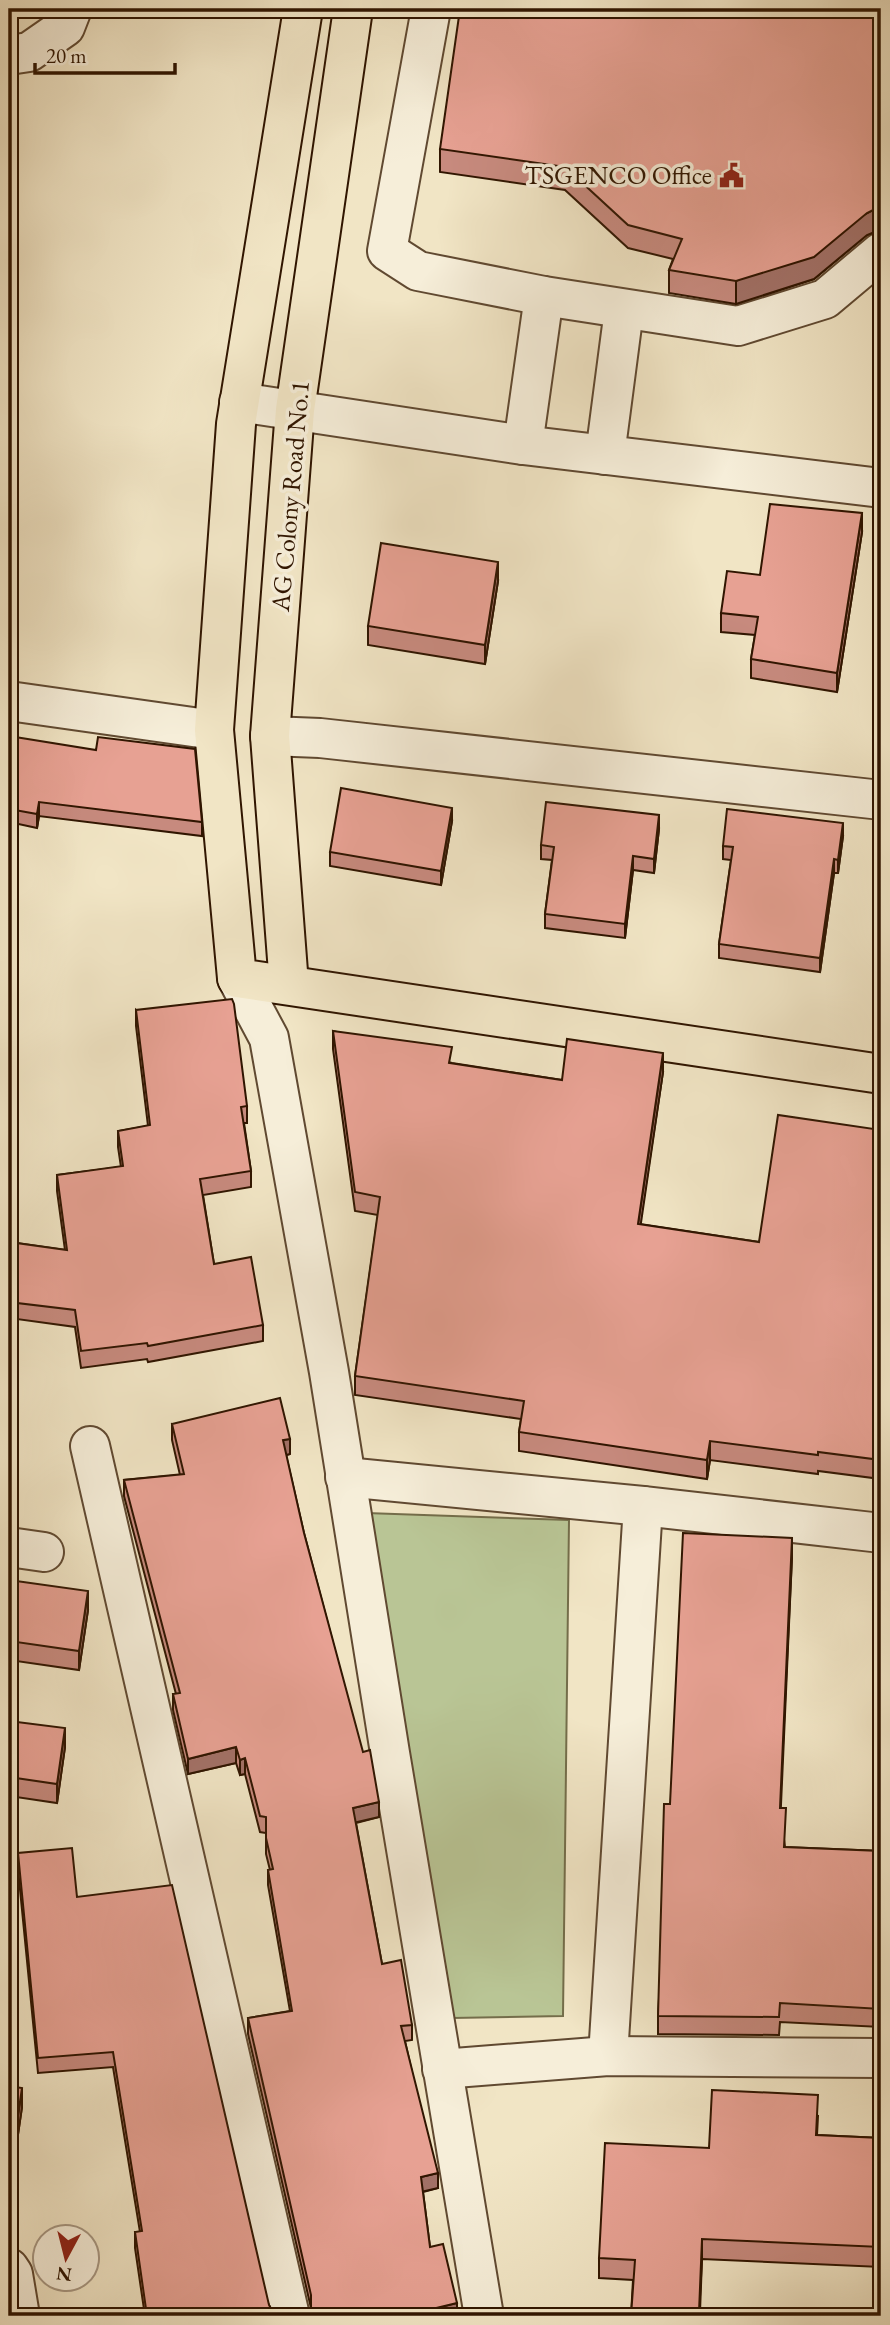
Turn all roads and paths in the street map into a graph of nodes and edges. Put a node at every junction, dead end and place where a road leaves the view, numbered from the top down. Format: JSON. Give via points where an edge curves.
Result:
{"nodes":[{"id":1,"x":72,"y":9,"type":"edge"},
{"id":2,"x":303,"y":9,"type":"edge"},
{"id":3,"x":353,"y":9,"type":"edge"},
{"id":4,"x":430,"y":9,"type":"edge"},
{"id":5,"x":9,"y":55,"type":"edge"},
{"id":6,"x":881,"y":252,"type":"edge"},
{"id":7,"x":544,"y":296,"type":"junction"},
{"id":8,"x":624,"y":310,"type":"junction"},
{"id":9,"x":239,"y":402,"type":"junction"},
{"id":10,"x":295,"y":410,"type":"junction"},
{"id":11,"x":523,"y":445,"type":"junction"},
{"id":12,"x":606,"y":455,"type":"junction"},
{"id":13,"x":881,"y":488,"type":"edge"},
{"id":14,"x":9,"y":701,"type":"edge"},
{"id":15,"x":214,"y":730,"type":"junction"},
{"id":16,"x":270,"y":736,"type":"junction"},
{"id":17,"x":881,"y":800,"type":"edge"},
{"id":18,"x":237,"y":978,"type":"junction"},
{"id":19,"x":289,"y":985,"type":"junction"},
{"id":20,"x":269,"y":1038,"type":"junction"},
{"id":21,"x":881,"y":1074,"type":"edge"},
{"id":22,"x":90,"y":1446,"type":"dead end"},
{"id":23,"x":345,"y":1477,"type":"junction"},
{"id":24,"x":642,"y":1506,"type":"junction"},
{"id":25,"x":881,"y":1533,"type":"edge"},
{"id":26,"x":608,"y":2056,"type":"junction"},
{"id":27,"x":881,"y":2058,"type":"edge"},
{"id":28,"x":442,"y":2069,"type":"junction"},
{"id":29,"x":9,"y":2268,"type":"edge"},
{"id":30,"x":20,"y":2316,"type":"edge"},
{"id":31,"x":290,"y":2316,"type":"edge"},
{"id":32,"x":484,"y":2316,"type":"edge"}],
"edges":[{"from":1,"to":5,"type":"street","via":[[65,27],[29,52]]},
{"from":2,"to":9,"type":"main road"},
{"from":3,"to":10,"type":"main road","name":"AG Colony Road No.1"},
{"from":4,"to":7,"type":"street","via":[[387,251],[418,271]]},
{"from":6,"to":8,"type":"street","via":[[824,299],[738,326]]},
{"from":7,"to":8,"type":"street"},
{"from":7,"to":11,"type":"street"},
{"from":8,"to":12,"type":"street"},
{"from":9,"to":10,"type":"street"},
{"from":9,"to":15,"type":"main road"},
{"from":10,"to":11,"type":"street"},
{"from":10,"to":16,"type":"main road","name":"AG Colony Road No.1"},
{"from":11,"to":12,"type":"street"},
{"from":12,"to":13,"type":"street"},
{"from":14,"to":15,"type":"street"},
{"from":15,"to":18,"type":"main road"},
{"from":16,"to":17,"type":"street"},
{"from":16,"to":19,"type":"main road","name":"AG Colony Road No.1"},
{"from":18,"to":19,"type":"main road"},
{"from":18,"to":20,"type":"street"},
{"from":19,"to":20,"type":"street"},
{"from":19,"to":21,"type":"main road"},
{"from":20,"to":23,"type":"street"},
{"from":22,"to":31,"type":"street"},
{"from":23,"to":24,"type":"street"},
{"from":23,"to":28,"type":"street"},
{"from":24,"to":25,"type":"street"},
{"from":24,"to":26,"type":"street"},
{"from":26,"to":27,"type":"street"},
{"from":26,"to":28,"type":"street"},
{"from":28,"to":32,"type":"street"},
{"from":29,"to":30,"type":"street"}]}
